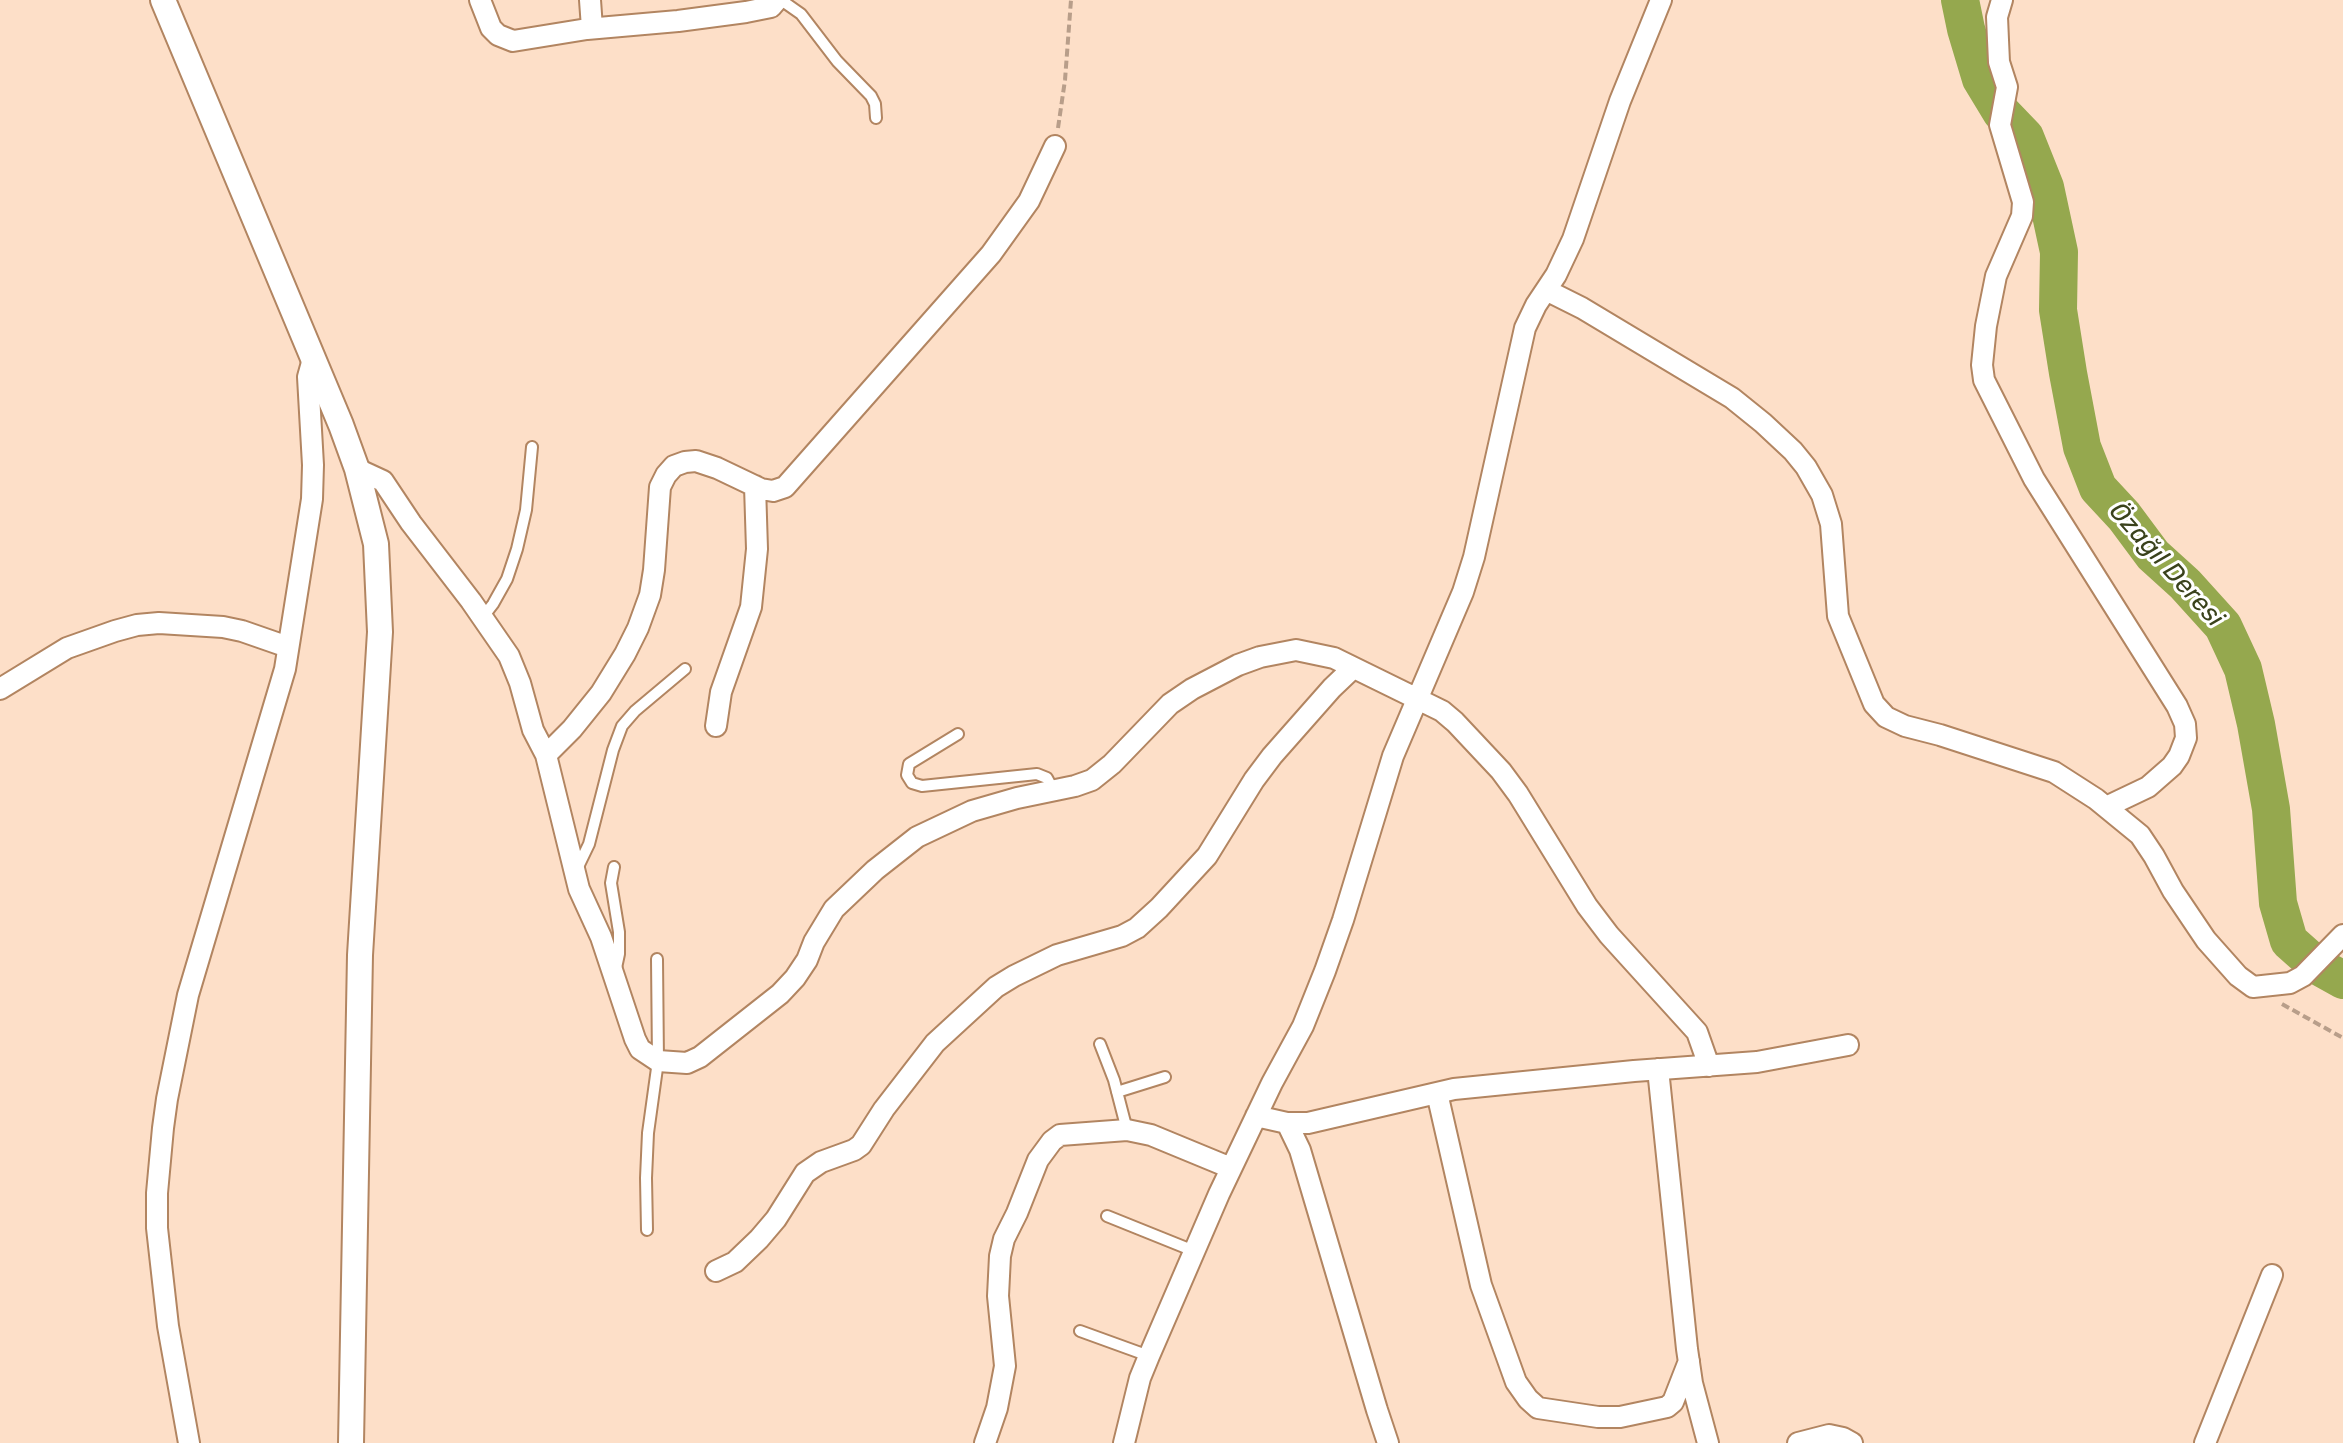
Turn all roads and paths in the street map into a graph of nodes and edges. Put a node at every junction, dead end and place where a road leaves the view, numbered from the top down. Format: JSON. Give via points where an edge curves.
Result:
{"nodes":[{"id":1,"x":163,"y":0,"type":"edge"},
{"id":2,"x":480,"y":0,"type":"edge"},
{"id":3,"x":590,"y":0,"type":"edge"},
{"id":4,"x":779,"y":0,"type":"edge"},
{"id":5,"x":1071,"y":0,"type":"edge"},
{"id":6,"x":1661,"y":0,"type":"edge"},
{"id":7,"x":2002,"y":0,"type":"edge"},
{"id":8,"x":592,"y":28,"type":"junction"},
{"id":9,"x":876,"y":118,"type":"dead end"},
{"id":10,"x":1055,"y":146,"type":"joint"},
{"id":11,"x":1546,"y":290,"type":"junction"},
{"id":12,"x":313,"y":359,"type":"junction"},
{"id":13,"x":532,"y":447,"type":"dead end"},
{"id":14,"x":357,"y":469,"type":"junction"},
{"id":15,"x":755,"y":486,"type":"junction"},
{"id":16,"x":483,"y":617,"type":"junction"},
{"id":17,"x":288,"y":647,"type":"junction"},
{"id":18,"x":1353,"y":668,"type":"junction"},
{"id":19,"x":685,"y":669,"type":"dead end"},
{"id":20,"x":0,"y":689,"type":"edge"},
{"id":21,"x":1417,"y":699,"type":"junction"},
{"id":22,"x":716,"y":726,"type":"dead end"},
{"id":23,"x":958,"y":734,"type":"dead end"},
{"id":24,"x":546,"y":755,"type":"junction"},
{"id":25,"x":1054,"y":791,"type":"junction"},
{"id":26,"x":2106,"y":807,"type":"junction"},
{"id":27,"x":614,"y":867,"type":"dead end"},
{"id":28,"x":574,"y":873,"type":"junction"},
{"id":29,"x":2343,"y":935,"type":"edge"},
{"id":30,"x":657,"y":959,"type":"dead end"},
{"id":31,"x":614,"y":974,"type":"junction"},
{"id":32,"x":2253,"y":987,"type":"junction"},
{"id":33,"x":2343,"y":1038,"type":"edge"},
{"id":34,"x":1100,"y":1044,"type":"dead end"},
{"id":35,"x":1848,"y":1045,"type":"dead end"},
{"id":36,"x":658,"y":1061,"type":"junction"},
{"id":37,"x":1709,"y":1066,"type":"junction"},
{"id":38,"x":1658,"y":1069,"type":"junction"},
{"id":39,"x":1165,"y":1077,"type":"dead end"},
{"id":40,"x":1117,"y":1092,"type":"junction"},
{"id":41,"x":1437,"y":1093,"type":"junction"},
{"id":42,"x":1256,"y":1116,"type":"junction"},
{"id":43,"x":1287,"y":1123,"type":"junction"},
{"id":44,"x":1127,"y":1130,"type":"junction"},
{"id":45,"x":1231,"y":1168,"type":"junction"},
{"id":46,"x":1107,"y":1216,"type":"dead end"},
{"id":47,"x":647,"y":1230,"type":"dead end"},
{"id":48,"x":1194,"y":1251,"type":"junction"},
{"id":49,"x":716,"y":1271,"type":"dead end"},
{"id":50,"x":2272,"y":1275,"type":"dead end"},
{"id":51,"x":1080,"y":1331,"type":"dead end"},
{"id":52,"x":1149,"y":1356,"type":"junction"},
{"id":53,"x":1689,"y":1361,"type":"junction"},
{"id":54,"x":183,"y":1414,"type":"junction"},
{"id":55,"x":175,"y":1443,"type":"edge"},
{"id":56,"x":189,"y":1443,"type":"edge"},
{"id":57,"x":351,"y":1443,"type":"edge"},
{"id":58,"x":985,"y":1443,"type":"edge"},
{"id":59,"x":1124,"y":1443,"type":"edge"},
{"id":60,"x":1388,"y":1443,"type":"edge"},
{"id":61,"x":1708,"y":1443,"type":"edge"},
{"id":62,"x":1798,"y":1443,"type":"edge"},
{"id":63,"x":1852,"y":1443,"type":"edge"},
{"id":64,"x":2205,"y":1443,"type":"edge"}],
"edges":[{"from":1,"to":12,"type":"street"},
{"from":2,"to":8,"type":"street","via":[[491,28],[513,41]]},
{"from":3,"to":8,"type":"street"},
{"from":4,"to":8,"type":"street","via":[[746,12]]},
{"from":4,"to":9,"type":"lane","via":[[801,14],[871,96]]},
{"from":5,"to":10,"type":"path"},
{"from":6,"to":11,"type":"street","via":[[1573,239]]},
{"from":7,"to":26,"type":"street","via":[[1997,17],[1999,62],[2007,87],[2000,125],[2023,202],[1996,276],[1986,326],[1984,380],[2034,479],[2185,724],[2186,738],[2172,766],[2148,787]]},
{"from":10,"to":15,"type":"street","via":[[1029,201],[991,254],[860,404],[785,487],[773,491]]},
{"from":11,"to":21,"type":"street","via":[[1525,328],[1463,592]]},
{"from":11,"to":26,"type":"street","via":[[1732,398],[1806,467],[1831,524],[1838,616],[1874,704],[1886,717],[2054,772]]},
{"from":12,"to":14,"type":"street"},
{"from":12,"to":17,"type":"street","via":[[308,377],[312,499]]},
{"from":13,"to":16,"type":"lane","via":[[517,549],[507,579]]},
{"from":14,"to":16,"type":"street","via":[[383,481]]},
{"from":14,"to":57,"type":"street","via":[[376,544],[380,632],[360,955]]},
{"from":15,"to":22,"type":"street","via":[[757,549],[751,607],[721,692]]},
{"from":15,"to":24,"type":"street","via":[[696,461],[674,466],[666,475],[642,620],[601,693]]},
{"from":16,"to":24,"type":"street","via":[[509,656]]},
{"from":17,"to":20,"type":"street","via":[[223,627],[137,625],[67,648]]},
{"from":17,"to":54,"type":"street","via":[[188,995],[165,1113],[157,1228]]},
{"from":18,"to":21,"type":"street"},
{"from":18,"to":25,"type":"street","via":[[1296,650],[1238,665],[1170,704],[1092,780]]},
{"from":18,"to":49,"type":"street","via":[[1272,756],[1207,856],[1159,908],[1122,936],[1057,955],[996,987],[935,1043],[861,1145],[805,1173],[759,1239],[735,1262]]},
{"from":19,"to":28,"type":"lane","via":[[622,726],[589,844]]},
{"from":21,"to":37,"type":"street","via":[[1448,716],[1501,771],[1587,906],[1697,1032]]},
{"from":21,"to":42,"type":"street","via":[[1393,756],[1325,971]]},
{"from":23,"to":25,"type":"lane","via":[[909,764],[912,783],[1037,774],[1047,778]]},
{"from":24,"to":28,"type":"street"},
{"from":25,"to":36,"type":"street","via":[[972,811],[917,837],[834,909],[807,960],[780,994],[700,1057],[687,1063]]},
{"from":26,"to":32,"type":"street","via":[[2140,835],[2206,940]]},
{"from":27,"to":31,"type":"lane","via":[[611,883],[619,932]]},
{"from":28,"to":31,"type":"street"},
{"from":29,"to":32,"type":"street","via":[[2303,976],[2290,983]]},
{"from":30,"to":36,"type":"lane"},
{"from":31,"to":36,"type":"street","via":[[640,1049]]},
{"from":32,"to":33,"type":"path"},
{"from":34,"to":40,"type":"lane"},
{"from":35,"to":37,"type":"street"},
{"from":36,"to":47,"type":"lane","via":[[648,1133]]},
{"from":37,"to":38,"type":"street"},
{"from":38,"to":41,"type":"street"},
{"from":38,"to":53,"type":"street"},
{"from":39,"to":40,"type":"lane"},
{"from":40,"to":44,"type":"lane"},
{"from":41,"to":43,"type":"street","via":[[1308,1123]]},
{"from":41,"to":53,"type":"street","via":[[1481,1285],[1516,1382],[1528,1399],[1538,1408],[1598,1417],[1667,1407]]},
{"from":42,"to":43,"type":"street"},
{"from":42,"to":45,"type":"street"},
{"from":43,"to":60,"type":"street","via":[[1300,1150]]},
{"from":44,"to":45,"type":"street"},
{"from":44,"to":58,"type":"street","via":[[1060,1135],[1038,1160],[1000,1256],[1005,1366]]},
{"from":45,"to":48,"type":"street"},
{"from":46,"to":48,"type":"lane"},
{"from":48,"to":52,"type":"street"},
{"from":50,"to":64,"type":"street"},
{"from":51,"to":52,"type":"lane"},
{"from":52,"to":59,"type":"street"},
{"from":53,"to":61,"type":"street"},
{"from":54,"to":55,"type":"street"},
{"from":54,"to":56,"type":"street"},
{"from":62,"to":63,"type":"street","via":[[1829,1435]]}]}
